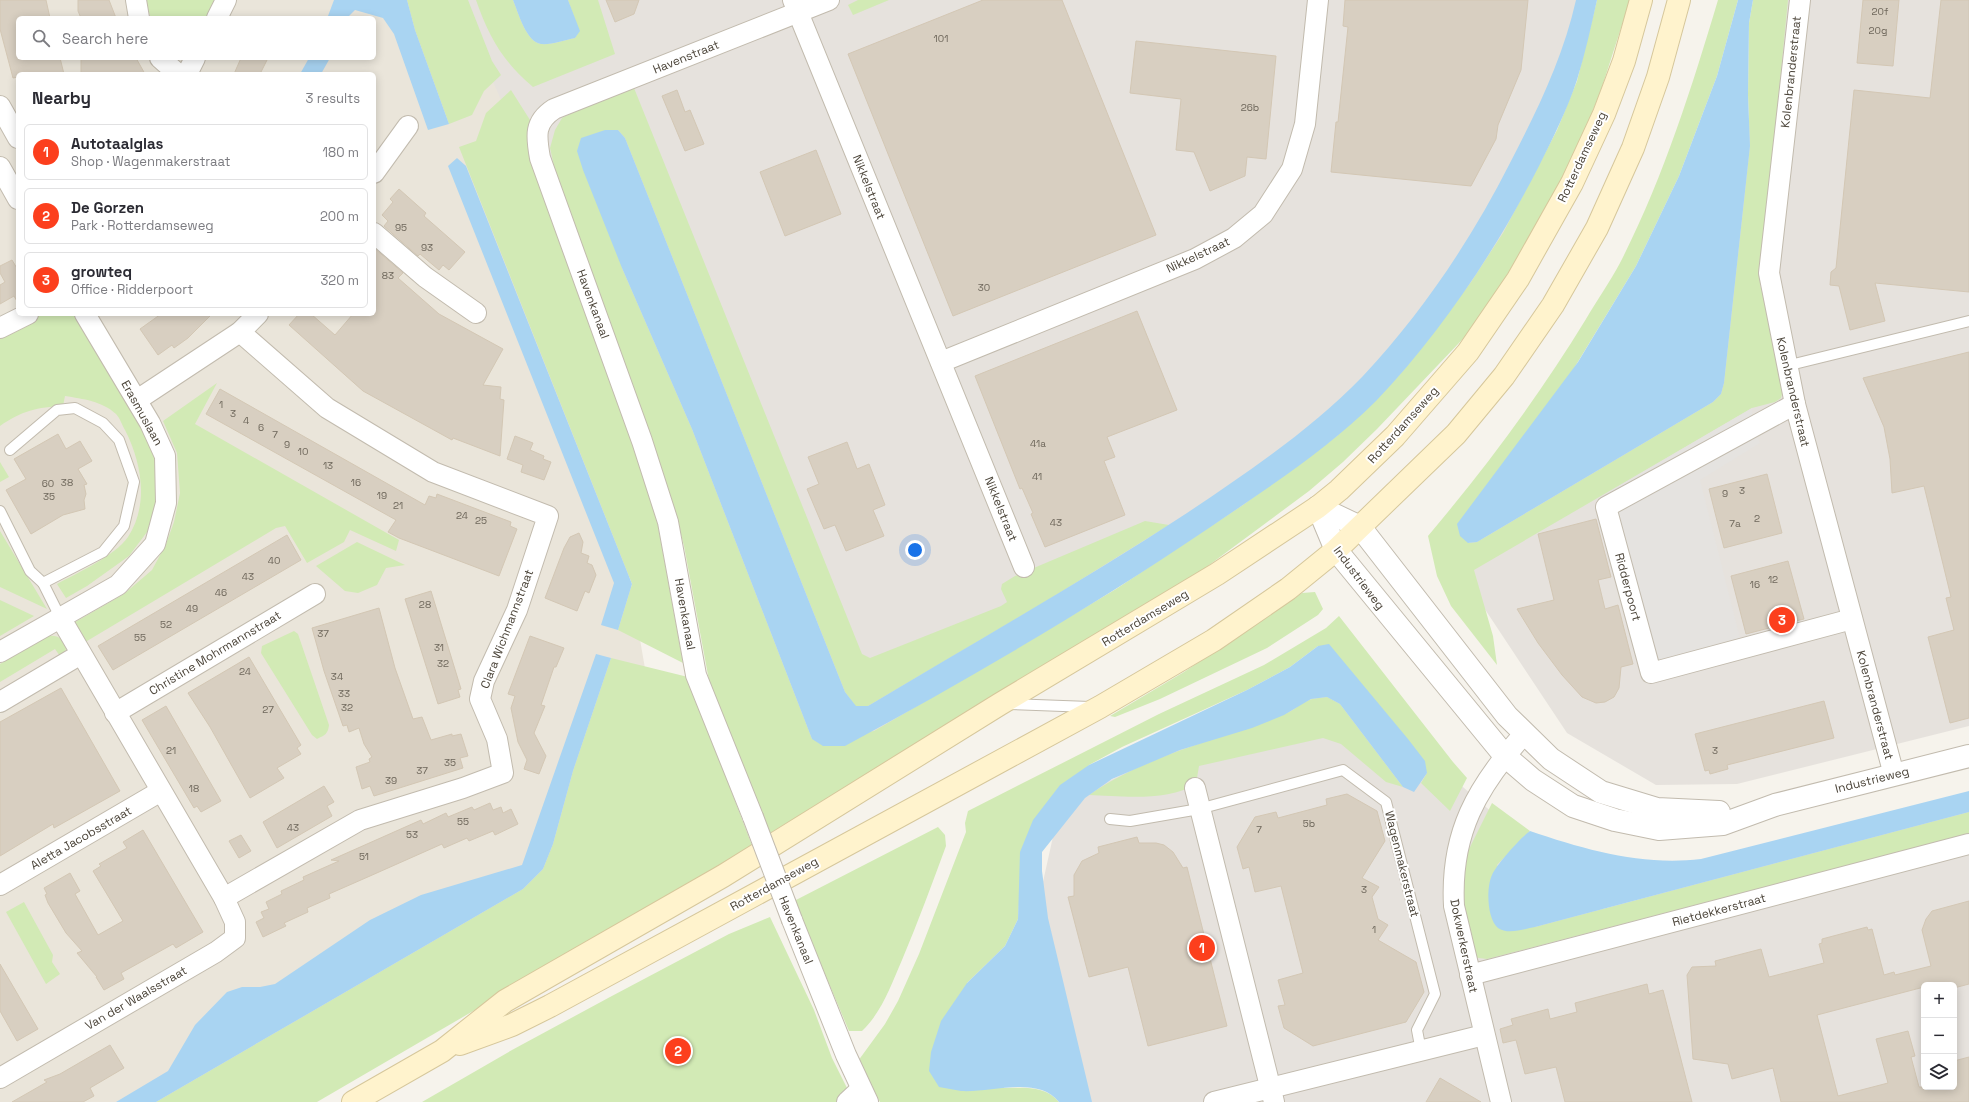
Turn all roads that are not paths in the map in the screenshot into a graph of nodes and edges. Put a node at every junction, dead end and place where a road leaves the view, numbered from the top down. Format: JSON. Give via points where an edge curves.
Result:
{"nodes":[{"id":1,"x":136,"y":0,"type":"edge"},
{"id":2,"x":226,"y":0,"type":"edge"},
{"id":3,"x":829,"y":0,"type":"edge"},
{"id":4,"x":1318,"y":0,"type":"edge"},
{"id":5,"x":1641,"y":0,"type":"edge"},
{"id":6,"x":1679,"y":0,"type":"edge"},
{"id":7,"x":1800,"y":0,"type":"edge"},
{"id":8,"x":795,"y":6,"type":"edge"},
{"id":9,"x":139,"y":16,"type":"edge"},
{"id":10,"x":218,"y":16,"type":"edge"},
{"id":11,"x":162,"y":60,"type":"edge"},
{"id":12,"x":194,"y":60,"type":"edge"},
{"id":13,"x":176,"y":72,"type":"edge"},
{"id":14,"x":187,"y":72,"type":"edge"},
{"id":15,"x":0,"y":106,"type":"edge"},
{"id":16,"x":544,"y":116,"type":"joint"},
{"id":17,"x":408,"y":126,"type":"dead end"},
{"id":18,"x":16,"y":134,"type":"edge"},
{"id":19,"x":0,"y":168,"type":"edge"},
{"id":20,"x":376,"y":170,"type":"edge"},
{"id":21,"x":16,"y":195,"type":"edge"},
{"id":22,"x":376,"y":235,"type":"edge"},
{"id":23,"x":476,"y":313,"type":"dead end"},
{"id":24,"x":24,"y":316,"type":"edge"},
{"id":25,"x":86,"y":316,"type":"edge"},
{"id":26,"x":256,"y":316,"type":"edge"},
{"id":27,"x":1969,"y":321,"type":"edge"},
{"id":28,"x":0,"y":328,"type":"edge"},
{"id":29,"x":240,"y":332,"type":"junction"},
{"id":30,"x":940,"y":362,"type":"junction"},
{"id":31,"x":1786,"y":366,"type":"junction"},
{"id":32,"x":137,"y":400,"type":"junction"},
{"id":33,"x":1795,"y":404,"type":"junction"},
{"id":34,"x":10,"y":450,"type":"dead end"},
{"id":35,"x":1318,"y":507,"type":"junction"},
{"id":36,"x":0,"y":511,"type":"edge"},
{"id":37,"x":1360,"y":527,"type":"junction"},
{"id":38,"x":1336,"y":550,"type":"junction"},
{"id":39,"x":1024,"y":566,"type":"dead end"},
{"id":40,"x":43,"y":583,"type":"junction"},
{"id":41,"x":315,"y":594,"type":"dead end"},
{"id":42,"x":60,"y":617,"type":"junction"},
{"id":43,"x":1852,"y":619,"type":"junction"},
{"id":44,"x":0,"y":652,"type":"edge"},
{"id":45,"x":81,"y":654,"type":"junction"},
{"id":46,"x":0,"y":702,"type":"edge"},
{"id":47,"x":1000,"y":704,"type":"junction"},
{"id":48,"x":1100,"y":707,"type":"junction"},
{"id":49,"x":115,"y":713,"type":"junction"},
{"id":50,"x":1524,"y":734,"type":"junction"},
{"id":51,"x":1504,"y":756,"type":"junction"},
{"id":52,"x":1969,"y":756,"type":"edge"},
{"id":53,"x":1894,"y":775,"type":"junction"},
{"id":54,"x":1195,"y":788,"type":"dead end"},
{"id":55,"x":161,"y":791,"type":"junction"},
{"id":56,"x":1776,"y":805,"type":"junction"},
{"id":57,"x":1199,"y":809,"type":"junction"},
{"id":58,"x":1110,"y":819,"type":"dead end"},
{"id":59,"x":1969,"y":844,"type":"edge"},
{"id":60,"x":0,"y":885,"type":"edge"},
{"id":61,"x":224,"y":898,"type":"junction"},
{"id":62,"x":1470,"y":975,"type":"junction"},
{"id":63,"x":1484,"y":1035,"type":"junction"},
{"id":64,"x":442,"y":1051,"type":"junction"},
{"id":65,"x":1421,"y":1051,"type":"junction"},
{"id":66,"x":0,"y":1078,"type":"edge"},
{"id":67,"x":1273,"y":1095,"type":"edge"},
{"id":68,"x":859,"y":1098,"type":"edge"},
{"id":69,"x":353,"y":1102,"type":"edge"},
{"id":70,"x":1214,"y":1102,"type":"edge"},
{"id":71,"x":1501,"y":1102,"type":"edge"}],
"edges":[{"from":1,"to":9,"type":"street"},
{"from":2,"to":10,"type":"street"},
{"from":3,"to":8,"type":"street","name":"Havenstraat"},
{"from":4,"to":30,"type":"street","name":"Nikkelstraat","via":[[1305,124],[1292,170],[1263,214],[1234,238],[1195,259]]},
{"from":5,"to":35,"type":"main road","name":"Rotterdamseweg","via":[[1624,61],[1604,114],[1572,183],[1518,279],[1468,352],[1395,436]]},
{"from":6,"to":37,"type":"main road","name":"Rotterdamseweg","via":[[1658,78],[1633,148],[1597,228],[1553,304],[1504,376],[1456,434]]},
{"from":7,"to":31,"type":"street","name":"Kolenbranderstraat","via":[[1769,273]]},
{"from":8,"to":16,"type":"street","name":"Havenstraat","via":[[554,109]]},
{"from":8,"to":30,"type":"street","name":"Nikkelstraat"},
{"from":11,"to":13,"type":"street"},
{"from":12,"to":14,"type":"street"},
{"from":15,"to":18,"type":"street"},
{"from":16,"to":68,"type":"street","name":"Havenkanaal","bridge":true,"via":[[539,125],[540,158],[642,441],[668,522],[696,676],[753,817]]},
{"from":17,"to":20,"type":"street"},
{"from":19,"to":21,"type":"street"},
{"from":22,"to":23,"type":"street","via":[[425,277]]},
{"from":24,"to":28,"type":"street"},
{"from":25,"to":32,"type":"street","name":"Erasmuslaan"},
{"from":26,"to":29,"type":"street"},
{"from":27,"to":31,"type":"lane"},
{"from":29,"to":32,"type":"street"},
{"from":29,"to":61,"type":"street","name":"Clara Wichmannstraat","via":[[333,412],[433,472],[548,516],[517,610],[484,681],[480,699],[497,739],[503,773],[360,820]]},
{"from":30,"to":39,"type":"street","name":"Nikkelstraat"},
{"from":31,"to":33,"type":"street","name":"Kolenbranderstraat"},
{"from":32,"to":42,"type":"street","name":"Erasmuslaan","via":[[165,456],[166,503],[155,544],[118,585]]},
{"from":33,"to":43,"type":"street","name":"Kolenbranderstraat"},
{"from":33,"to":43,"type":"street","name":"Ridderpoort","via":[[1606,507],[1608,515],[1651,673]]},
{"from":34,"to":40,"type":"lane","via":[[57,410],[75,408],[103,422],[119,440],[134,482],[124,526],[103,552]]},
{"from":35,"to":37,"type":"street","name":"Industrieweg"},
{"from":35,"to":38,"type":"street","name":"Industrieweg"},
{"from":35,"to":47,"type":"main road","name":"Rotterdamseweg","via":[[1217,574]]},
{"from":36,"to":40,"type":"lane","via":[[30,571]]},
{"from":37,"to":38,"type":"main road","name":"Rotterdamseweg"},
{"from":37,"to":50,"type":"street","name":"Industrieweg","via":[[1474,675]]},
{"from":38,"to":48,"type":"main road","name":"Rotterdamseweg","via":[[1288,589],[1214,640]]},
{"from":38,"to":51,"type":"street","name":"Industrieweg"},
{"from":40,"to":42,"type":"lane"},
{"from":41,"to":49,"type":"street","name":"Christine Mohrmannstraat"},
{"from":42,"to":44,"type":"street","name":"Erasmuslaan"},
{"from":42,"to":45,"type":"street"},
{"from":43,"to":53,"type":"street","name":"Kolenbranderstraat"},
{"from":45,"to":46,"type":"street"},
{"from":45,"to":49,"type":"street"},
{"from":47,"to":48,"type":"lane"},
{"from":47,"to":64,"type":"main road","name":"Rotterdamseweg","via":[[723,876],[505,1001]]},
{"from":48,"to":64,"type":"main road","name":"Rotterdamseweg","via":[[550,1006],[512,1025]]},
{"from":49,"to":55,"type":"street"},
{"from":50,"to":51,"type":"street","name":"Dokwerkerstraat"},
{"from":50,"to":56,"type":"street","name":"Industrieweg","via":[[1551,759],[1601,792],[1657,809],[1721,812]]},
{"from":51,"to":56,"type":"street","name":"Industrieweg","via":[[1534,780],[1574,806],[1615,820],[1659,829],[1723,824]]},
{"from":51,"to":62,"type":"street","name":"Dokwerkerstraat","via":[[1471,808],[1457,849],[1452,881],[1454,906]]},
{"from":52,"to":53,"type":"street","name":"Industrieweg"},
{"from":53,"to":56,"type":"street","name":"Industrieweg"},
{"from":54,"to":57,"type":"street"},
{"from":55,"to":60,"type":"street","name":"Aletta Jacobsstraat"},
{"from":55,"to":61,"type":"street"},
{"from":57,"to":58,"type":"lane","name":"Wagenmakerstraat","via":[[1130,821]]},
{"from":57,"to":65,"type":"lane","name":"Wagenmakerstraat","via":[[1343,770],[1386,802],[1435,994],[1417,1030]]},
{"from":57,"to":67,"type":"street"},
{"from":59,"to":62,"type":"street","name":"Rietdekkerstraat"},
{"from":61,"to":66,"type":"street","name":"Van der Waalsstraat","via":[[235,922],[235,938],[216,952]]},
{"from":62,"to":63,"type":"street","name":"Dokwerkerstraat"},
{"from":63,"to":65,"type":"street"},
{"from":63,"to":71,"type":"street","name":"Dokwerkerstraat"},
{"from":64,"to":69,"type":"main road","name":"Rotterdamseweg"},
{"from":65,"to":67,"type":"street"},
{"from":67,"to":70,"type":"street"}]}
